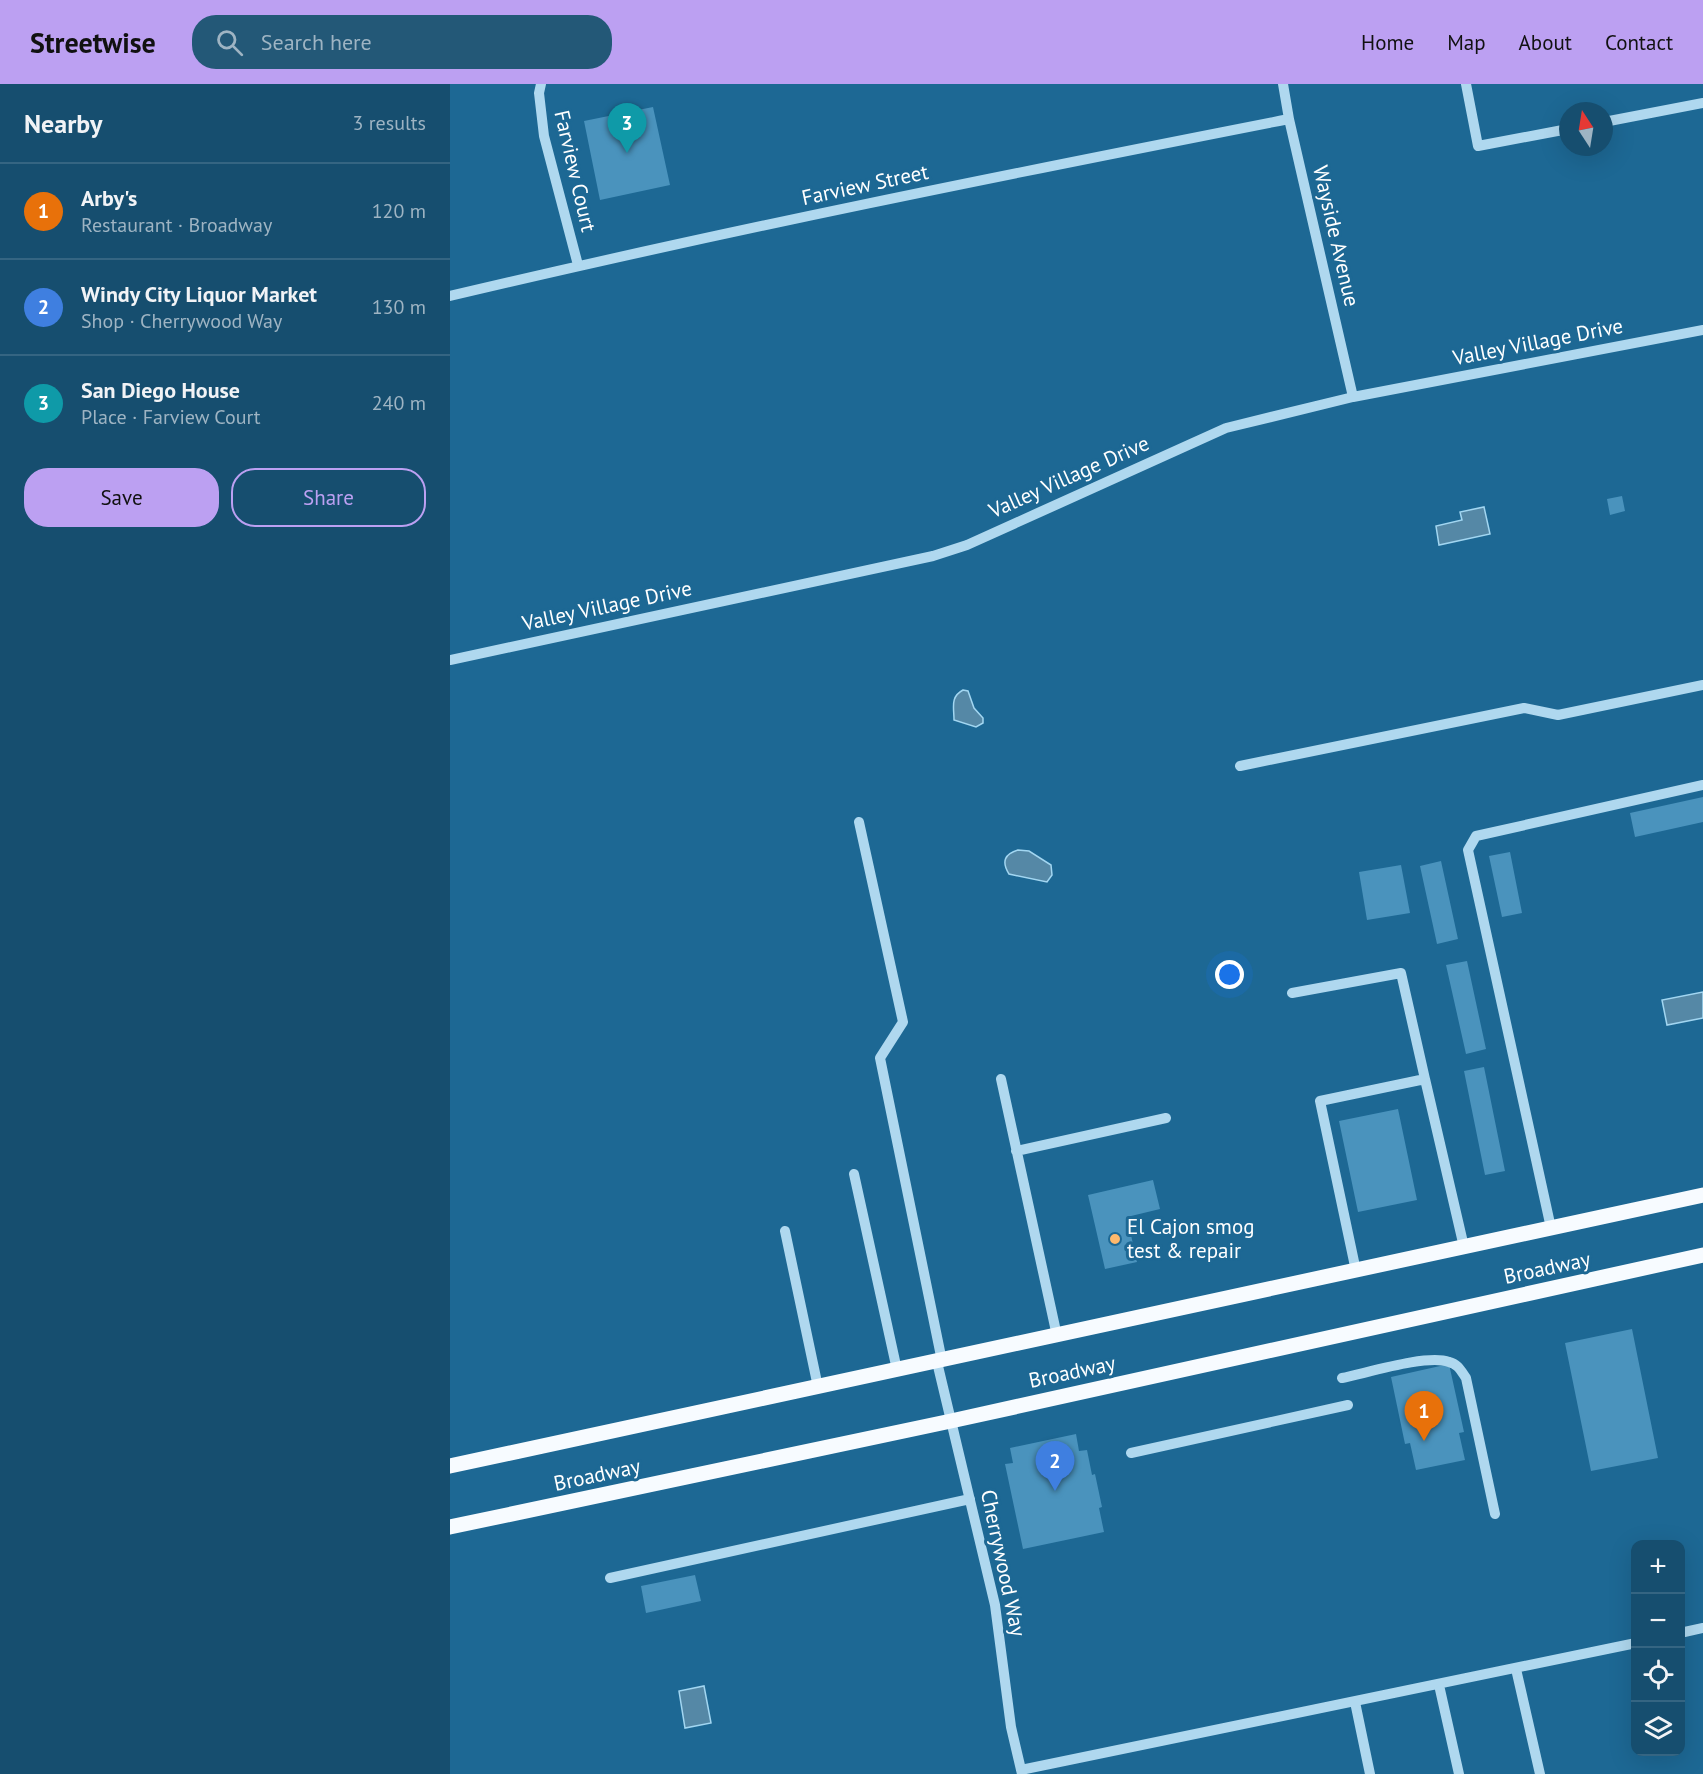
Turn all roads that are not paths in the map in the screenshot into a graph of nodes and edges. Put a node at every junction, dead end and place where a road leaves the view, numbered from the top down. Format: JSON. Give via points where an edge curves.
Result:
{"nodes":[{"id":1,"x":541,"y":84,"type":"edge"},
{"id":2,"x":1283,"y":84,"type":"edge"},
{"id":3,"x":1466,"y":84,"type":"edge"},
{"id":4,"x":1703,"y":103,"type":"edge"},
{"id":5,"x":1290,"y":119,"type":"junction"},
{"id":6,"x":1613,"y":120,"type":"edge"},
{"id":7,"x":1559,"y":131,"type":"edge"},
{"id":8,"x":578,"y":265,"type":"junction"},
{"id":9,"x":450,"y":296,"type":"edge"},
{"id":10,"x":1703,"y":330,"type":"edge"},
{"id":11,"x":1353,"y":397,"type":"junction"},
{"id":12,"x":450,"y":660,"type":"edge"},
{"id":13,"x":1703,"y":686,"type":"edge"},
{"id":14,"x":1240,"y":766,"type":"dead end"},
{"id":15,"x":1703,"y":785,"type":"edge"},
{"id":16,"x":859,"y":822,"type":"dead end"},
{"id":17,"x":1292,"y":993,"type":"dead end"},
{"id":18,"x":1001,"y":1079,"type":"dead end"},
{"id":19,"x":1425,"y":1079,"type":"junction"},
{"id":20,"x":1166,"y":1118,"type":"dead end"},
{"id":21,"x":1016,"y":1151,"type":"junction"},
{"id":22,"x":854,"y":1174,"type":"dead end"},
{"id":23,"x":1703,"y":1195,"type":"edge"},
{"id":24,"x":1551,"y":1228,"type":"junction"},
{"id":25,"x":785,"y":1231,"type":"dead end"},
{"id":26,"x":1464,"y":1247,"type":"junction"},
{"id":27,"x":1703,"y":1255,"type":"edge"},
{"id":28,"x":1356,"y":1271,"type":"junction"},
{"id":29,"x":1057,"y":1336,"type":"junction"},
{"id":30,"x":940,"y":1361,"type":"junction"},
{"id":31,"x":897,"y":1370,"type":"junction"},
{"id":32,"x":1342,"y":1378,"type":"dead end"},
{"id":33,"x":818,"y":1387,"type":"junction"},
{"id":34,"x":1348,"y":1405,"type":"dead end"},
{"id":35,"x":951,"y":1420,"type":"junction"},
{"id":36,"x":1131,"y":1453,"type":"dead end"},
{"id":37,"x":450,"y":1466,"type":"edge"},
{"id":38,"x":970,"y":1499,"type":"junction"},
{"id":39,"x":1495,"y":1514,"type":"dead end"},
{"id":40,"x":450,"y":1527,"type":"edge"},
{"id":41,"x":610,"y":1578,"type":"dead end"},
{"id":42,"x":1703,"y":1628,"type":"edge"},
{"id":43,"x":1685,"y":1632,"type":"edge"},
{"id":44,"x":1631,"y":1644,"type":"edge"},
{"id":45,"x":1516,"y":1669,"type":"junction"},
{"id":46,"x":1439,"y":1685,"type":"junction"},
{"id":47,"x":1355,"y":1702,"type":"junction"},
{"id":48,"x":1022,"y":1772,"type":"edge"},
{"id":49,"x":1370,"y":1774,"type":"edge"},
{"id":50,"x":1459,"y":1774,"type":"edge"},
{"id":51,"x":1540,"y":1774,"type":"edge"}],
"edges":[{"from":1,"to":8,"type":"street","name":"Farview Court","via":[[544,136]]},
{"from":2,"to":5,"type":"street","name":"Wayside Avenue"},
{"from":3,"to":7,"type":"street","via":[[1478,146]]},
{"from":4,"to":6,"type":"street"},
{"from":5,"to":8,"type":"street","name":"Farview Street"},
{"from":5,"to":11,"type":"street","name":"Wayside Avenue"},
{"from":8,"to":9,"type":"street","name":"Farview Street"},
{"from":10,"to":11,"type":"street","name":"Valley Village Drive"},
{"from":11,"to":12,"type":"street","name":"Valley Village Drive","via":[[1226,428],[967,545],[933,556]]},
{"from":13,"to":14,"type":"street","via":[[1558,715],[1524,708]]},
{"from":15,"to":24,"type":"street","via":[[1476,836],[1468,850]]},
{"from":16,"to":30,"type":"street","name":"Cherrywood Way","via":[[903,1022],[880,1058]]},
{"from":17,"to":19,"type":"street","via":[[1401,973]]},
{"from":18,"to":21,"type":"street"},
{"from":19,"to":26,"type":"street"},
{"from":19,"to":28,"type":"street","via":[[1320,1101]]},
{"from":20,"to":21,"type":"street"},
{"from":21,"to":29,"type":"street"},
{"from":22,"to":31,"type":"street"},
{"from":23,"to":24,"type":"main road","name":"Broadway"},
{"from":24,"to":26,"type":"main road","name":"Broadway"},
{"from":25,"to":33,"type":"street"},
{"from":26,"to":28,"type":"main road","name":"Broadway"},
{"from":27,"to":35,"type":"main road","name":"Broadway"},
{"from":28,"to":29,"type":"main road","name":"Broadway"},
{"from":29,"to":30,"type":"main road","name":"Broadway"},
{"from":30,"to":31,"type":"main road","name":"Broadway"},
{"from":30,"to":35,"type":"street","name":"Cherrywood Way"},
{"from":31,"to":33,"type":"main road","name":"Broadway"},
{"from":32,"to":39,"type":"street","via":[[1426,1360],[1443,1360],[1458,1367],[1466,1378]]},
{"from":33,"to":37,"type":"main road","name":"Broadway"},
{"from":34,"to":36,"type":"street"},
{"from":35,"to":38,"type":"street","name":"Cherrywood Way"},
{"from":35,"to":40,"type":"main road","name":"Broadway"},
{"from":38,"to":41,"type":"street"},
{"from":38,"to":48,"type":"street","name":"Cherrywood Way","via":[[995,1605],[1011,1727]]},
{"from":42,"to":43,"type":"street"},
{"from":44,"to":45,"type":"street"},
{"from":45,"to":46,"type":"street"},
{"from":45,"to":51,"type":"street"},
{"from":46,"to":47,"type":"street"},
{"from":46,"to":50,"type":"street"},
{"from":47,"to":48,"type":"street"},
{"from":47,"to":49,"type":"street"}]}
